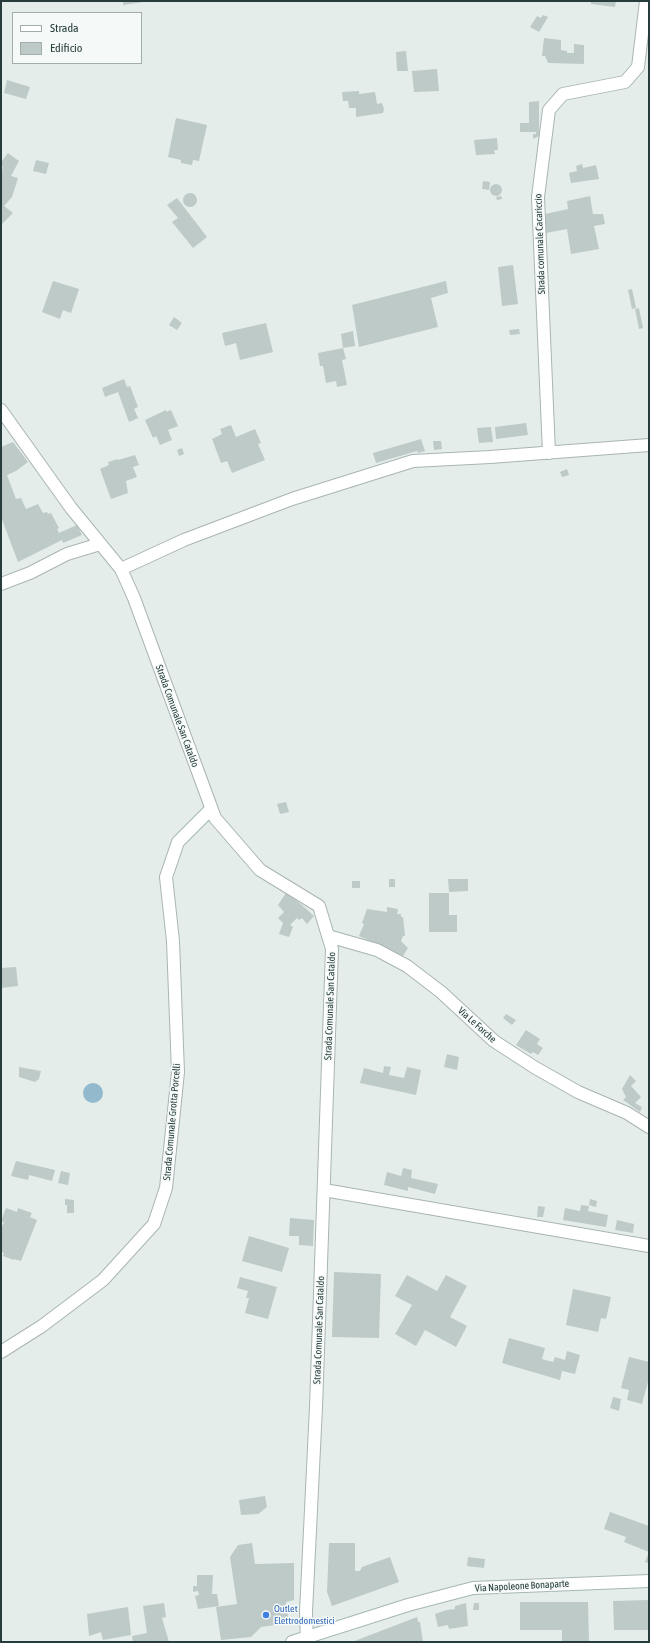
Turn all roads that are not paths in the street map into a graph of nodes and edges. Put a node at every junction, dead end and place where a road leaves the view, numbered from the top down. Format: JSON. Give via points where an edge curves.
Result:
{"nodes":[{"id":1,"x":646,"y":1,"type":"edge"},
{"id":2,"x":1,"y":410,"type":"edge"},
{"id":3,"x":649,"y":445,"type":"edge"},
{"id":4,"x":549,"y":453,"type":"junction"},
{"id":5,"x":100,"y":544,"type":"junction"},
{"id":6,"x":121,"y":569,"type":"junction"},
{"id":7,"x":1,"y":584,"type":"edge"},
{"id":8,"x":211,"y":809,"type":"junction"},
{"id":9,"x":328,"y":936,"type":"junction"},
{"id":10,"x":649,"y":1127,"type":"edge"},
{"id":11,"x":324,"y":1190,"type":"junction"},
{"id":12,"x":649,"y":1246,"type":"edge"},
{"id":13,"x":1,"y":1352,"type":"edge"},
{"id":14,"x":649,"y":1580,"type":"edge"},
{"id":15,"x":307,"y":1640,"type":"edge"},
{"id":16,"x":292,"y":1642,"type":"edge"}],
"edges":[{"from":1,"to":4,"type":"street","name":"Strada comunale Cacariccio","via":[[638,67],[630,77],[625,82],[563,94],[549,110],[538,197]]},
{"from":2,"to":5,"type":"street","name":"Strada Comunale San Cataldo"},
{"from":3,"to":4,"type":"street"},
{"from":4,"to":6,"type":"street","via":[[413,460],[292,499],[184,540]]},
{"from":5,"to":6,"type":"street","name":"Strada Comunale San Cataldo"},
{"from":5,"to":7,"type":"street","via":[[67,554]]},
{"from":6,"to":8,"type":"street","name":"Strada Comunale San Cataldo"},
{"from":8,"to":9,"type":"street","name":"Strada Comunale San Cataldo","via":[[215,818],[260,870],[319,906]]},
{"from":8,"to":13,"type":"street","name":"Strada Comunale Grotta Porcelli","via":[[178,842],[166,877],[173,941],[178,1072],[166,1188],[154,1224],[103,1280],[42,1326]]},
{"from":9,"to":10,"type":"street","name":"Via Le Forche","via":[[377,950],[408,966],[441,992],[494,1041],[578,1092],[627,1113]]},
{"from":9,"to":11,"type":"street","name":"Strada Comunale San Cataldo","via":[[332,949]]},
{"from":11,"to":12,"type":"street"},
{"from":11,"to":15,"type":"street","name":"Strada Comunale San Cataldo","via":[[306,1612]]},
{"from":14,"to":15,"type":"street","name":"Via Napoleone Bonaparte","via":[[472,1588],[362,1619]]},
{"from":15,"to":16,"type":"street","name":"Via Napoleone Bonaparte"}]}
